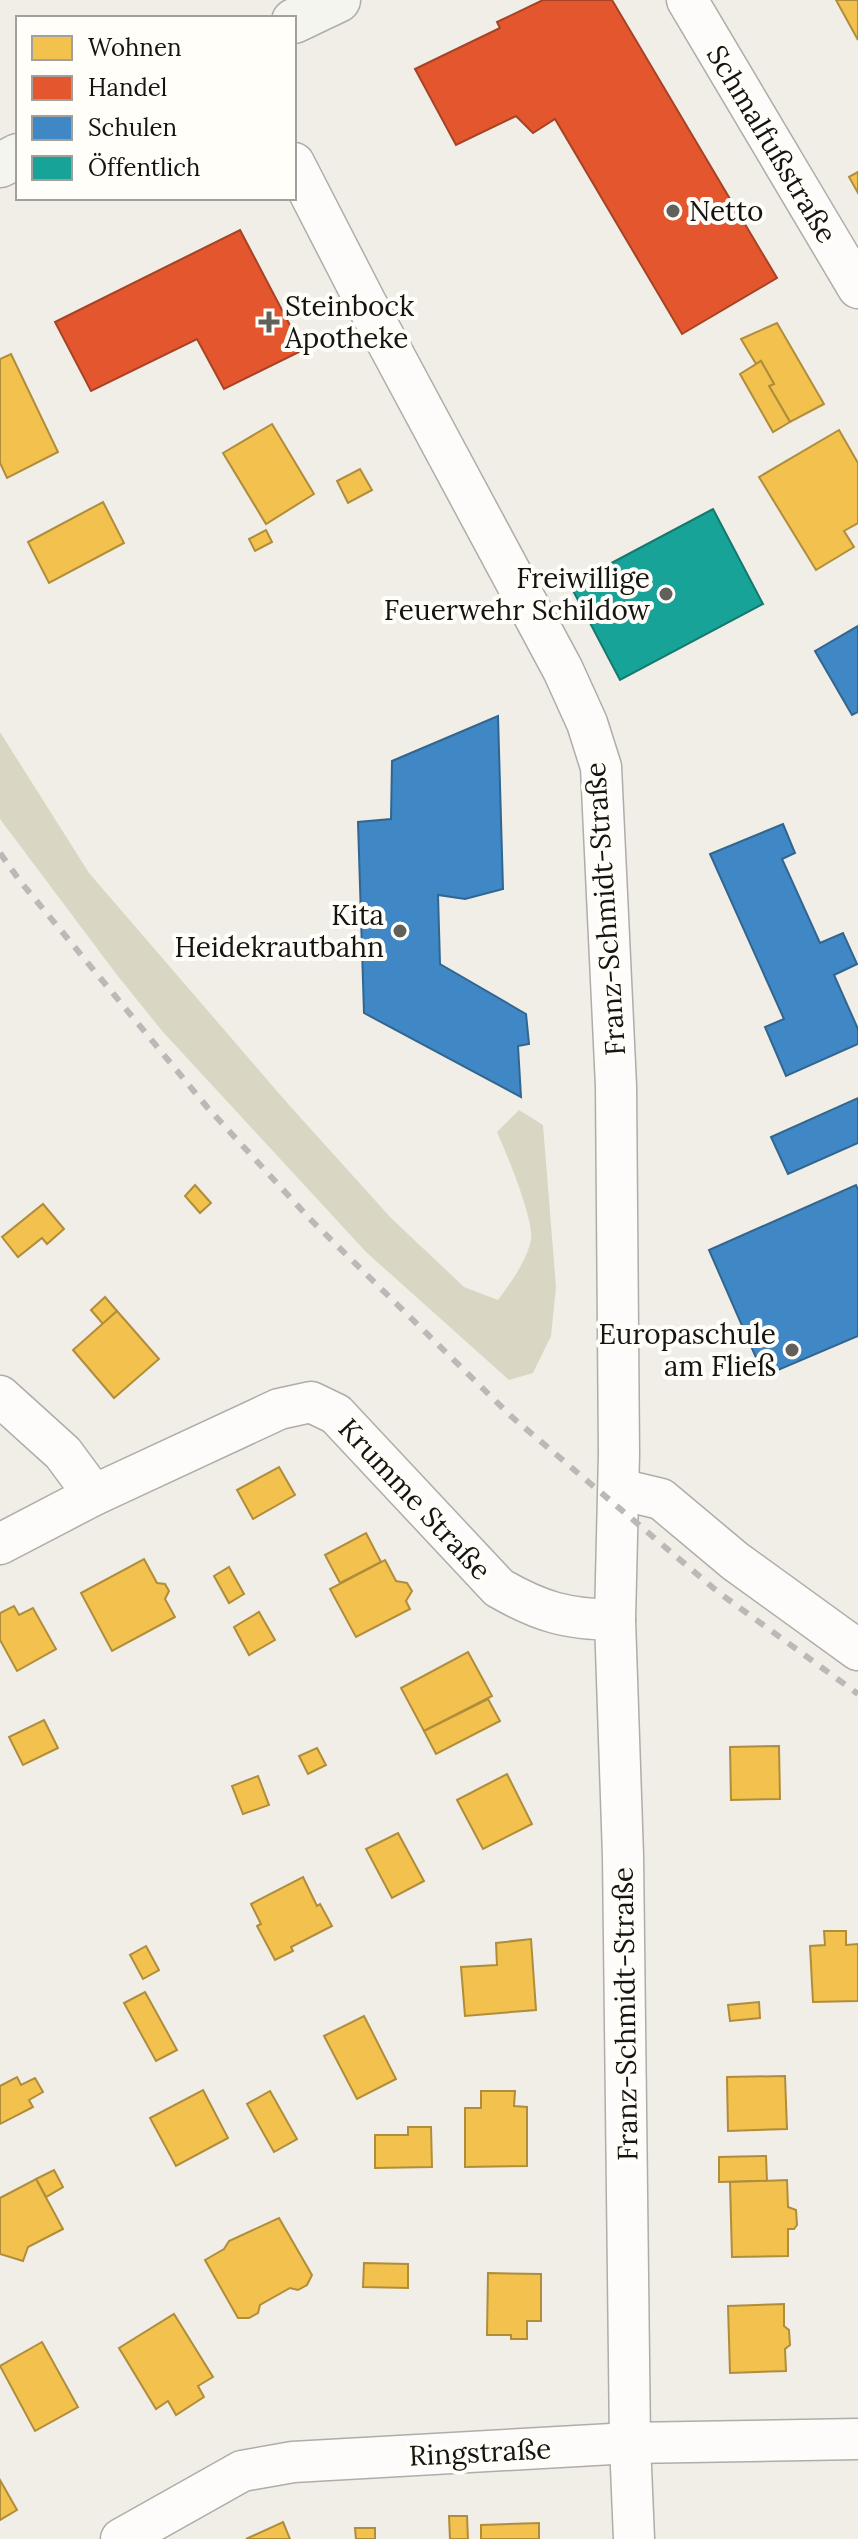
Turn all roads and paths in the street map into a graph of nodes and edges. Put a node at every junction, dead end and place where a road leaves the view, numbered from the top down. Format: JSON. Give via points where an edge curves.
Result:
{"nodes":[{"id":1,"x":338,"y":0,"type":"edge"},
{"id":2,"x":687,"y":0,"type":"edge"},
{"id":3,"x":296,"y":20,"type":"edge"},
{"id":4,"x":296,"y":167,"type":"edge"},
{"id":5,"x":858,"y":288,"type":"edge"},
{"id":6,"x":0,"y":1396,"type":"edge"},
{"id":7,"x":619,"y":1489,"type":"junction"},
{"id":8,"x":94,"y":1495,"type":"junction"},
{"id":9,"x":0,"y":1544,"type":"edge"},
{"id":10,"x":615,"y":1620,"type":"junction"},
{"id":11,"x":858,"y":1650,"type":"edge"},
{"id":12,"x":858,"y":2439,"type":"edge"},
{"id":13,"x":630,"y":2443,"type":"junction"},
{"id":14,"x":121,"y":2539,"type":"edge"},
{"id":15,"x":634,"y":2539,"type":"edge"}],
"edges":[{"from":1,"to":3,"type":"street"},
{"from":2,"to":5,"type":"street","name":"Schmalfußstraße"},
{"from":4,"to":7,"type":"street","name":"Franz-Schmidt-Straße","via":[[563,670],[601,767],[616,1086]]},
{"from":6,"to":8,"type":"street","via":[[63,1453]]},
{"from":7,"to":10,"type":"street","name":"Franz-Schmidt-Straße"},
{"from":7,"to":11,"type":"street","via":[[661,1499],[735,1561]]},
{"from":8,"to":9,"type":"street","name":"Krumme Straße"},
{"from":8,"to":10,"type":"street","name":"Krumme Straße","via":[[279,1409],[311,1402],[336,1414],[499,1588],[530,1606],[574,1619]]},
{"from":10,"to":13,"type":"street","name":"Franz-Schmidt-Straße"},
{"from":12,"to":13,"type":"street","name":"Ringstraße"},
{"from":13,"to":14,"type":"street","name":"Ringstraße","via":[[293,2462],[242,2471]]},
{"from":13,"to":15,"type":"street","name":"Franz-Schmidt-Straße"}]}
